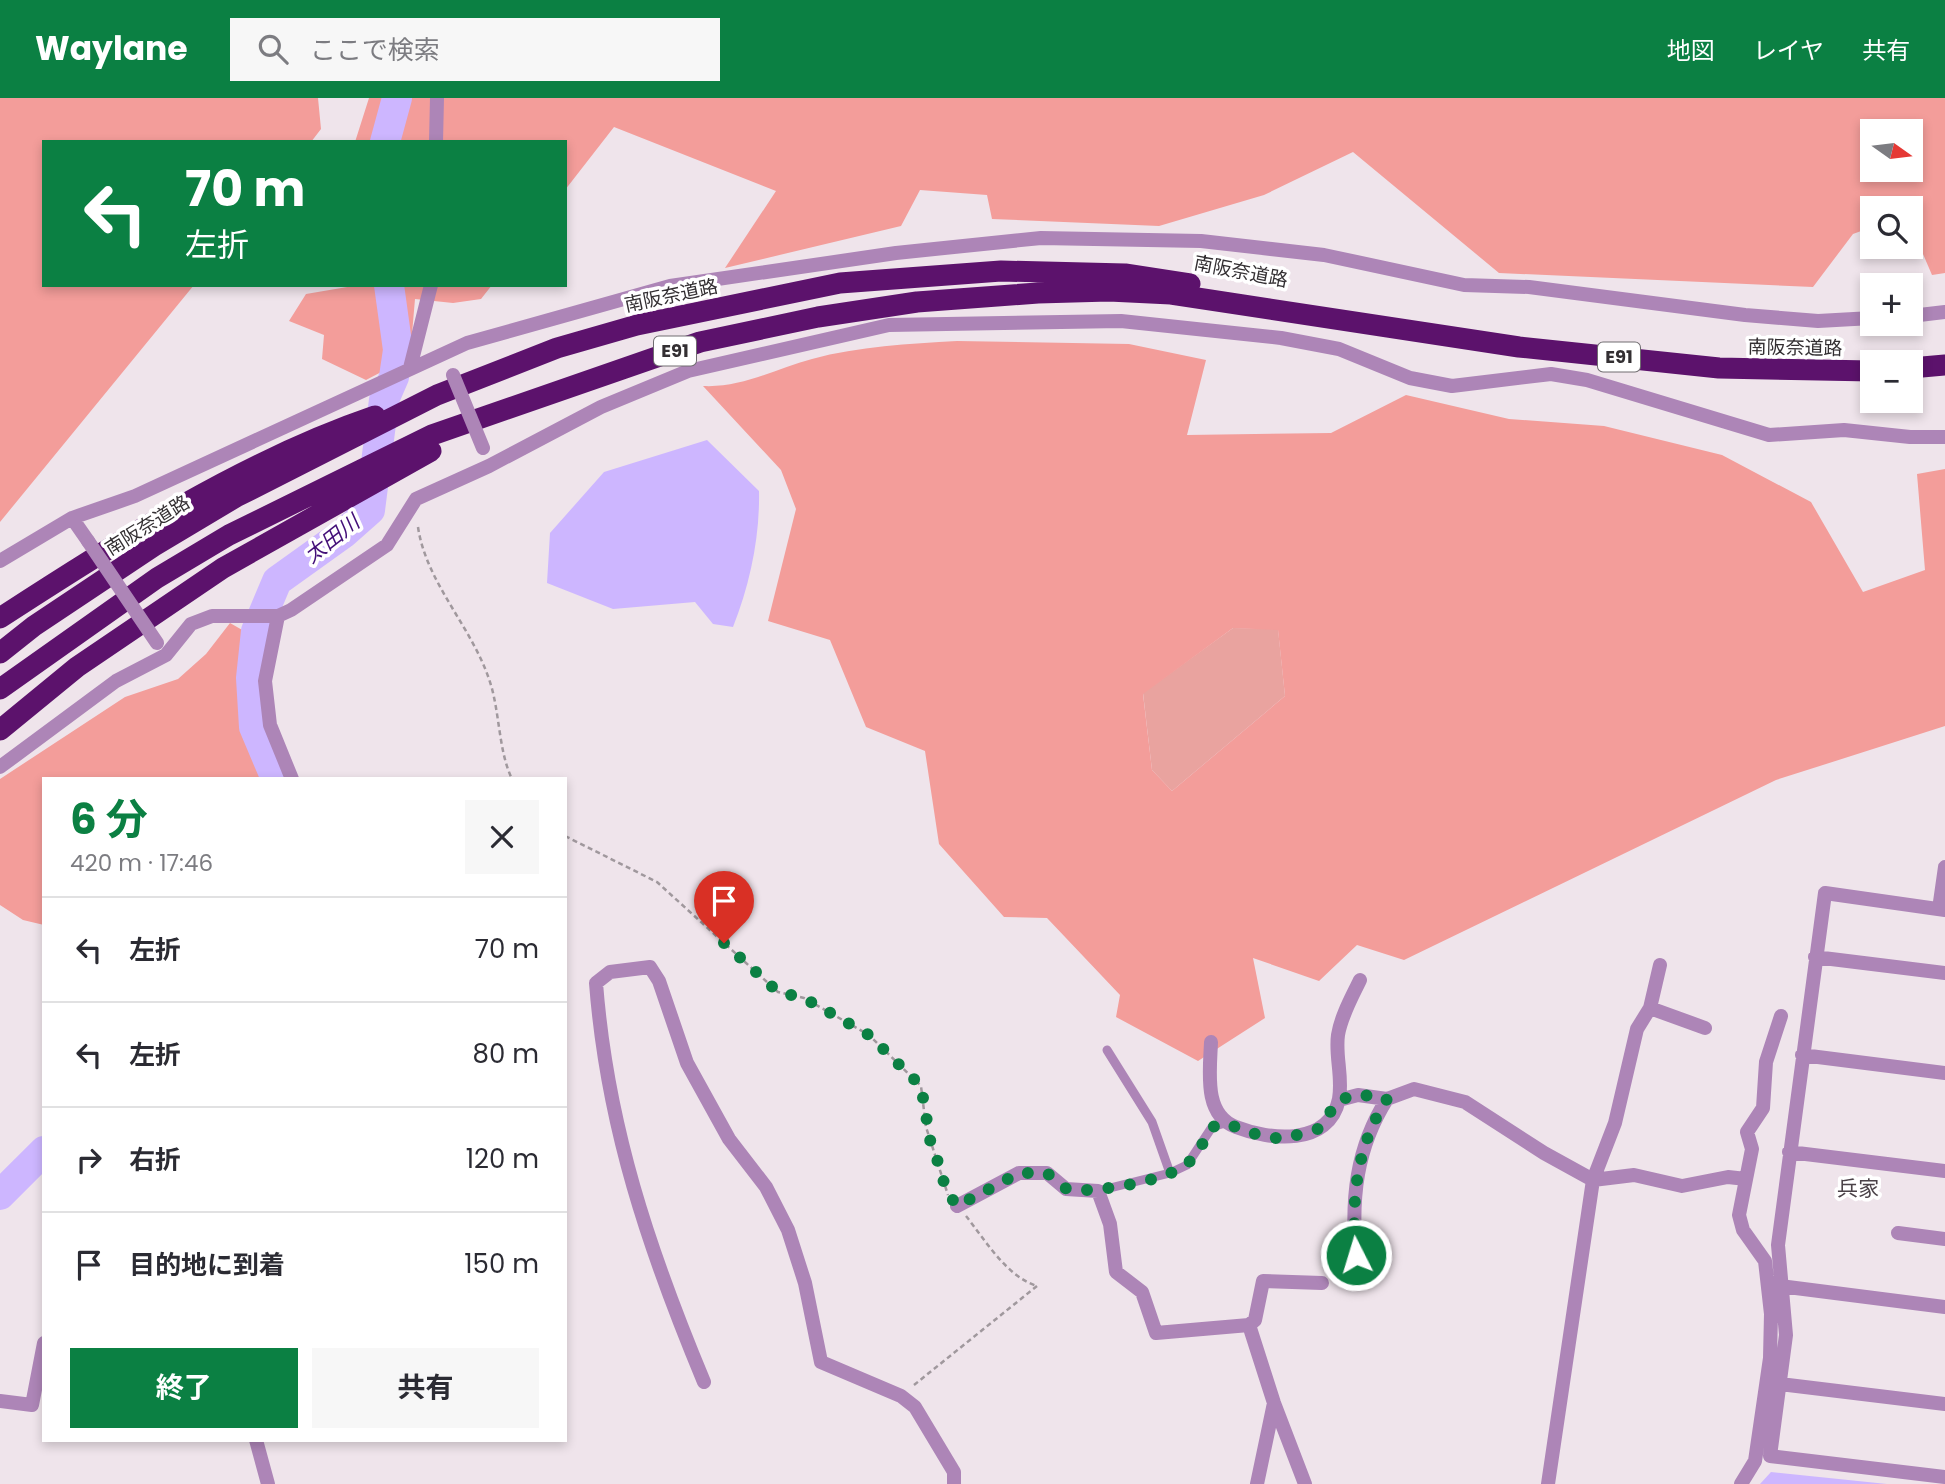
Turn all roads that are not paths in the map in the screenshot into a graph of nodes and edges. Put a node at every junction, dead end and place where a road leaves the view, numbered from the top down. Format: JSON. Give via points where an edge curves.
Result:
{"nodes":[{"id":1,"x":437,"y":98,"type":"edge"},
{"id":2,"x":436,"y":140,"type":"edge"},
{"id":3,"x":430,"y":287,"type":"edge"},
{"id":4,"x":1945,"y":312,"type":"edge"},
{"id":5,"x":1923,"y":315,"type":"edge"},
{"id":6,"x":1860,"y":319,"type":"edge"},
{"id":7,"x":1426,"y":330,"type":"junction"},
{"id":8,"x":445,"y":355,"type":"junction"},
{"id":9,"x":1945,"y":365,"type":"edge"},
{"id":10,"x":1923,"y":367,"type":"edge"},
{"id":11,"x":410,"y":368,"type":"junction"},
{"id":12,"x":1860,"y":371,"type":"edge"},
{"id":13,"x":437,"y":395,"type":"junction"},
{"id":14,"x":519,"y":404,"type":"junction"},
{"id":15,"x":1945,"y":437,"type":"edge"},
{"id":16,"x":489,"y":466,"type":"junction"},
{"id":17,"x":72,"y":518,"type":"junction"},
{"id":18,"x":0,"y":561,"type":"edge"},
{"id":19,"x":278,"y":616,"type":"junction"},
{"id":20,"x":0,"y":618,"type":"edge"},
{"id":21,"x":162,"y":649,"type":"junction"},
{"id":22,"x":0,"y":653,"type":"edge"},
{"id":23,"x":0,"y":690,"type":"edge"},
{"id":24,"x":0,"y":730,"type":"edge"},
{"id":25,"x":0,"y":767,"type":"edge"},
{"id":26,"x":291,"y":777,"type":"edge"},
{"id":27,"x":1945,"y":867,"type":"edge"},
{"id":28,"x":1942,"y":909,"type":"edge"},
{"id":29,"x":1815,"y":957,"type":"junction"},
{"id":30,"x":1660,"y":965,"type":"dead end"},
{"id":31,"x":1945,"y":973,"type":"edge"},
{"id":32,"x":1360,"y":981,"type":"dead end"},
{"id":33,"x":1650,"y":1008,"type":"junction"},
{"id":34,"x":1781,"y":1016,"type":"dead end"},
{"id":35,"x":1705,"y":1028,"type":"dead end"},
{"id":36,"x":1211,"y":1042,"type":"dead end"},
{"id":37,"x":1107,"y":1050,"type":"dead end"},
{"id":38,"x":1802,"y":1055,"type":"junction"},
{"id":39,"x":1945,"y":1073,"type":"edge"},
{"id":40,"x":1387,"y":1099,"type":"junction"},
{"id":41,"x":1339,"y":1100,"type":"junction"},
{"id":42,"x":1225,"y":1123,"type":"junction"},
{"id":43,"x":1789,"y":1152,"type":"junction"},
{"id":44,"x":1945,"y":1171,"type":"edge"},
{"id":45,"x":1170,"y":1173,"type":"junction"},
{"id":46,"x":1746,"y":1179,"type":"junction"},
{"id":47,"x":1593,"y":1180,"type":"junction"},
{"id":48,"x":1098,"y":1191,"type":"junction"},
{"id":49,"x":957,"y":1206,"type":"road end"},
{"id":50,"x":1898,"y":1233,"type":"dead end"},
{"id":51,"x":1945,"y":1239,"type":"edge"},
{"id":52,"x":1356,"y":1255,"type":"dead end"},
{"id":53,"x":1322,"y":1283,"type":"dead end"},
{"id":54,"x":1780,"y":1286,"type":"junction"},
{"id":55,"x":1945,"y":1307,"type":"edge"},
{"id":56,"x":1249,"y":1325,"type":"junction"},
{"id":57,"x":42,"y":1353,"type":"edge"},
{"id":58,"x":704,"y":1382,"type":"dead end"},
{"id":59,"x":1780,"y":1384,"type":"junction"},
{"id":60,"x":0,"y":1401,"type":"edge"},
{"id":61,"x":1274,"y":1403,"type":"junction"},
{"id":62,"x":1945,"y":1404,"type":"edge"},
{"id":63,"x":257,"y":1442,"type":"edge"},
{"id":64,"x":1945,"y":1477,"type":"edge"},
{"id":65,"x":268,"y":1484,"type":"edge"},
{"id":66,"x":954,"y":1484,"type":"edge"},
{"id":67,"x":1257,"y":1484,"type":"edge"},
{"id":68,"x":1305,"y":1484,"type":"edge"},
{"id":69,"x":1548,"y":1484,"type":"edge"},
{"id":70,"x":1741,"y":1484,"type":"edge"}],
"edges":[{"from":1,"to":2,"type":"street"},
{"from":3,"to":11,"type":"street"},
{"from":4,"to":5,"type":"street"},
{"from":6,"to":8,"type":"street","via":[[1818,321],[1745,315],[1529,287],[1464,285],[1291,250],[1201,241],[1041,238],[896,253],[670,286],[467,343]]},
{"from":7,"to":12,"type":"highway","name":"南阪奈道路","number":"E91","via":[[1519,347],[1719,368]]},
{"from":7,"to":13,"type":"highway","name":"南阪奈道路","number":"E91","via":[[1168,279],[1001,271],[840,283],[637,325],[557,348]]},
{"from":7,"to":14,"type":"highway","name":"南阪奈道路","number":"E91","via":[[1171,294],[1109,291],[971,298],[818,317],[700,342]]},
{"from":8,"to":11,"type":"street"},
{"from":8,"to":16,"type":"street","bridge":true},
{"from":9,"to":10,"type":"highway"},
{"from":11,"to":17,"type":"street","via":[[135,496]]},
{"from":13,"to":20,"type":"highway","via":[[332,430],[236,478],[134,533]]},
{"from":13,"to":22,"type":"highway","name":"南阪奈道路","number":"E91","via":[[236,497],[154,546]]},
{"from":14,"to":23,"type":"highway","name":"南阪奈道路","number":"E91","via":[[432,435],[229,535],[157,578]]},
{"from":14,"to":24,"type":"highway","via":[[223,568],[77,667]]},
{"from":15,"to":16,"type":"street","via":[[1844,430],[1769,435],[1587,380],[1551,374],[1452,386],[1409,379],[1339,349],[1281,338],[1121,321],[889,325],[688,371],[601,407]]},
{"from":16,"to":19,"type":"street","via":[[416,499],[387,545]]},
{"from":17,"to":18,"type":"street"},
{"from":17,"to":21,"type":"street","bridge":true},
{"from":19,"to":21,"type":"street","via":[[212,616],[191,624]]},
{"from":19,"to":26,"type":"street","via":[[265,681],[270,724]]},
{"from":21,"to":25,"type":"street"},
{"from":27,"to":28,"type":"street"},
{"from":28,"to":29,"type":"street","via":[[1825,893]]},
{"from":29,"to":31,"type":"street"},
{"from":29,"to":38,"type":"street"},
{"from":30,"to":33,"type":"street"},
{"from":32,"to":41,"type":"street","via":[[1338,1032]]},
{"from":33,"to":35,"type":"street"},
{"from":33,"to":47,"type":"street","via":[[1637,1029],[1615,1123]]},
{"from":34,"to":46,"type":"street","via":[[1766,1062],[1763,1108],[1747,1132],[1752,1150]]},
{"from":36,"to":42,"type":"street","via":[[1212,1102]]},
{"from":37,"to":45,"type":"lane","via":[[1152,1122]]},
{"from":38,"to":39,"type":"street"},
{"from":38,"to":43,"type":"street"},
{"from":40,"to":41,"type":"street","via":[[1358,1094]]},
{"from":40,"to":47,"type":"street","via":[[1415,1090],[1465,1102]]},
{"from":40,"to":52,"type":"street","via":[[1375,1118],[1353,1196]]},
{"from":41,"to":42,"type":"street","via":[[1318,1129],[1282,1139]]},
{"from":42,"to":45,"type":"lane","via":[[1212,1127],[1187,1165]]},
{"from":43,"to":44,"type":"street"},
{"from":43,"to":54,"type":"street","via":[[1778,1245]]},
{"from":45,"to":48,"type":"lane"},
{"from":46,"to":47,"type":"street","via":[[1728,1177],[1682,1186],[1634,1175]]},
{"from":46,"to":70,"type":"street","via":[[1739,1215],[1743,1230],[1765,1261],[1770,1336],[1755,1461]]},
{"from":47,"to":69,"type":"street"},
{"from":48,"to":49,"type":"street","via":[[1066,1189],[1047,1173],[1019,1173]]},
{"from":48,"to":56,"type":"street","via":[[1110,1224],[1116,1272],[1142,1292],[1156,1333]]},
{"from":50,"to":51,"type":"street"},
{"from":53,"to":56,"type":"street","via":[[1262,1281],[1255,1320]]},
{"from":54,"to":55,"type":"street"},
{"from":54,"to":59,"type":"street","via":[[1786,1335]]},
{"from":56,"to":61,"type":"street"},
{"from":57,"to":60,"type":"street","via":[[32,1405]]},
{"from":58,"to":66,"type":"street","via":[[662,1281],[618,1138],[596,983],[610,972],[650,967],[659,981],[687,1063],[788,1230],[805,1283],[821,1362],[901,1396],[915,1407],[954,1472]]},
{"from":59,"to":62,"type":"street"},
{"from":59,"to":64,"type":"street","via":[[1770,1456]]},
{"from":61,"to":67,"type":"street"},
{"from":61,"to":68,"type":"street"},
{"from":63,"to":65,"type":"street"}]}
